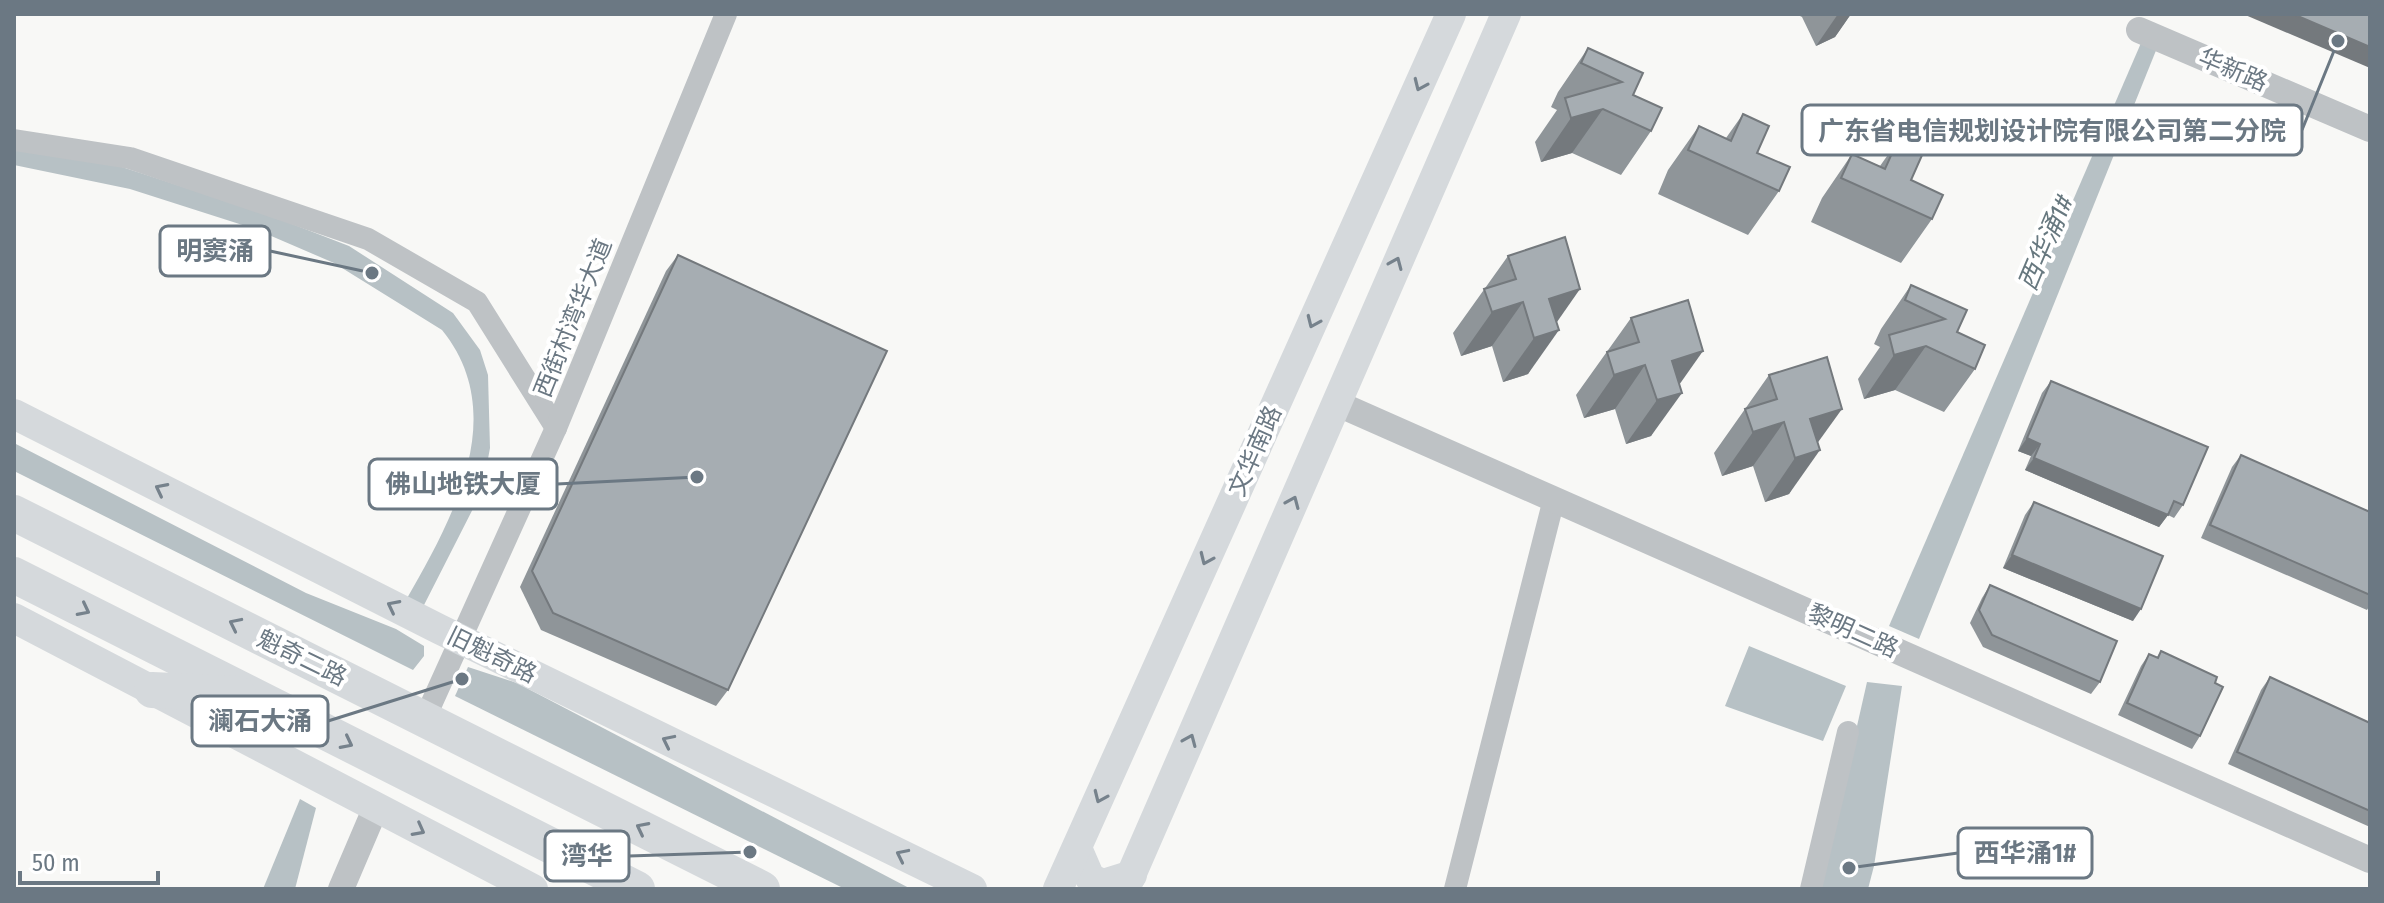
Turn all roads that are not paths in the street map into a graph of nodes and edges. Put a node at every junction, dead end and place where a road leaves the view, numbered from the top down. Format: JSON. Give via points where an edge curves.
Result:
{"nodes":[{"id":1,"x":726,"y":14,"type":"edge"},
{"id":2,"x":1451,"y":14,"type":"edge"},
{"id":3,"x":1506,"y":14,"type":"edge"},
{"id":4,"x":2139,"y":30,"type":"dead end"},
{"id":5,"x":2370,"y":129,"type":"edge"},
{"id":6,"x":14,"y":140,"type":"edge"},
{"id":7,"x":1336,"y":403,"type":"junction"},
{"id":8,"x":14,"y":414,"type":"edge"},
{"id":9,"x":556,"y":428,"type":"junction"},
{"id":10,"x":1554,"y":499,"type":"junction"},
{"id":11,"x":14,"y":513,"type":"edge"},
{"id":12,"x":14,"y":575,"type":"edge"},
{"id":13,"x":14,"y":618,"type":"edge"},
{"id":14,"x":463,"y":641,"type":"junction"},
{"id":15,"x":152,"y":690,"type":"junction"},
{"id":16,"x":252,"y":695,"type":"junction"},
{"id":17,"x":425,"y":718,"type":"junction"},
{"id":18,"x":1848,"y":732,"type":"dead end"},
{"id":19,"x":376,"y":807,"type":"junction"},
{"id":20,"x":1077,"y":848,"type":"junction"},
{"id":21,"x":2370,"y":860,"type":"edge"},
{"id":22,"x":1128,"y":882,"type":"edge"},
{"id":23,"x":341,"y":889,"type":"edge"},
{"id":24,"x":533,"y":889,"type":"edge"},
{"id":25,"x":637,"y":889,"type":"edge"},
{"id":26,"x":762,"y":889,"type":"edge"},
{"id":27,"x":972,"y":889,"type":"edge"},
{"id":28,"x":1058,"y":889,"type":"edge"},
{"id":29,"x":1455,"y":889,"type":"edge"},
{"id":30,"x":1811,"y":889,"type":"edge"}],
"edges":[{"from":1,"to":9,"type":"street","name":"西街村湾华大道"},
{"from":2,"to":20,"type":"main road","name":"文华南路","one_way":true},
{"from":7,"to":3,"type":"main road","one_way":true},
{"from":4,"to":5,"type":"street","name":"华新路"},
{"from":6,"to":9,"type":"street","via":[[130,158],[368,239],[477,302]]},
{"from":7,"to":10,"type":"street","name":"黎明二路"},
{"from":22,"to":7,"type":"main road","one_way":true},
{"from":14,"to":8,"type":"main road","name":"旧魁奇路","one_way":true},
{"from":9,"to":14,"type":"street","name":"西街村湾华大道"},
{"from":10,"to":21,"type":"street","name":"黎明二路"},
{"from":10,"to":29,"type":"street"},
{"from":17,"to":11,"type":"highway","name":"魁奇二路","one_way":true},
{"from":12,"to":16,"type":"highway","one_way":true},
{"from":13,"to":15,"type":"main road"},
{"from":14,"to":17,"type":"street","name":"西街村湾华大道"},
{"from":27,"to":14,"type":"main road","name":"旧魁奇路","one_way":true},
{"from":15,"to":16,"type":"highway"},
{"from":15,"to":19,"type":"main road"},
{"from":16,"to":25,"type":"highway","one_way":true},
{"from":26,"to":17,"type":"highway","name":"魁奇二路","one_way":true},
{"from":18,"to":30,"type":"street"},
{"from":19,"to":23,"type":"street"},
{"from":19,"to":24,"type":"main road","one_way":true},
{"from":20,"to":22,"type":"main road","via":[[1090,878],[1103,884]]},
{"from":20,"to":28,"type":"main road","name":"文华南路"}]}
